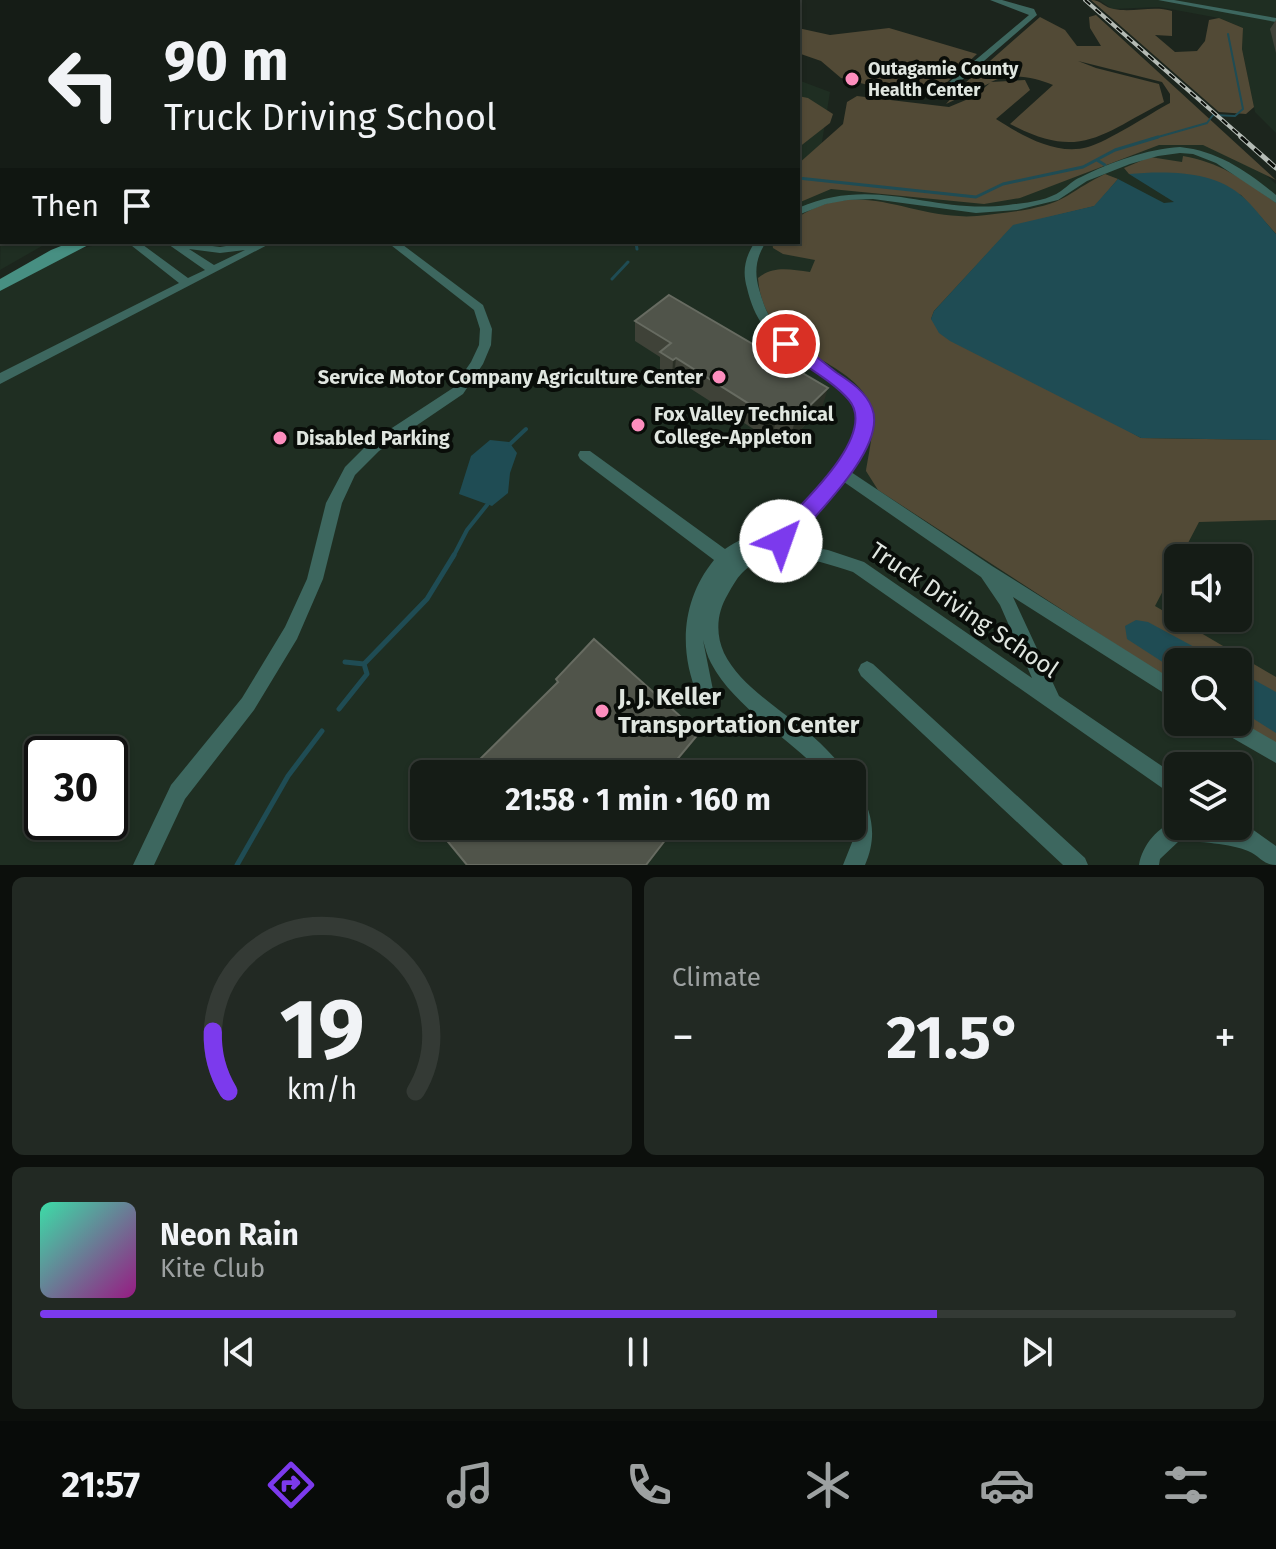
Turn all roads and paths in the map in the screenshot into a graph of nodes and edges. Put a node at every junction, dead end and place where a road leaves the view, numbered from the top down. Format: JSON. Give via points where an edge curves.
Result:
{"nodes":[{"id":1,"x":994,"y":0,"type":"edge"},
{"id":2,"x":1162,"y":0,"type":"edge"},
{"id":3,"x":1276,"y":20,"type":"edge"},
{"id":4,"x":944,"y":91,"type":"dead end"},
{"id":5,"x":1276,"y":200,"type":"edge"},
{"id":6,"x":800,"y":211,"type":"edge"},
{"id":7,"x":53,"y":244,"type":"edge"},
{"id":8,"x":81,"y":244,"type":"edge"},
{"id":9,"x":135,"y":244,"type":"edge"},
{"id":10,"x":254,"y":244,"type":"edge"},
{"id":11,"x":262,"y":244,"type":"edge"},
{"id":12,"x":395,"y":244,"type":"edge"},
{"id":13,"x":760,"y":244,"type":"edge"},
{"id":14,"x":190,"y":248,"type":"edge"},
{"id":15,"x":213,"y":270,"type":"junction"},
{"id":16,"x":0,"y":274,"type":"edge"},
{"id":17,"x":187,"y":283,"type":"junction"},
{"id":18,"x":0,"y":286,"type":"edge"},
{"id":19,"x":0,"y":379,"type":"edge"},
{"id":20,"x":585,"y":455,"type":"dead end"},
{"id":21,"x":841,"y":473,"type":"junction"},
{"id":22,"x":781,"y":541,"type":"junction"},
{"id":23,"x":834,"y":550,"type":"dead end"},
{"id":24,"x":725,"y":559,"type":"junction"},
{"id":25,"x":986,"y":571,"type":"junction"},
{"id":26,"x":867,"y":670,"type":"dead end"},
{"id":27,"x":1164,"y":684,"type":"edge"},
{"id":28,"x":704,"y":690,"type":"dead end"},
{"id":29,"x":1052,"y":700,"type":"junction"},
{"id":30,"x":1247,"y":736,"type":"edge"},
{"id":31,"x":1276,"y":753,"type":"edge"},
{"id":32,"x":822,"y":760,"type":"edge"},
{"id":33,"x":1164,"y":779,"type":"edge"},
{"id":34,"x":863,"y":840,"type":"edge"},
{"id":35,"x":1250,"y":840,"type":"edge"},
{"id":36,"x":1253,"y":842,"type":"junction"},
{"id":37,"x":1276,"y":859,"type":"edge"},
{"id":38,"x":143,"y":865,"type":"edge"},
{"id":39,"x":853,"y":865,"type":"edge"},
{"id":40,"x":1078,"y":865,"type":"edge"},
{"id":41,"x":1149,"y":865,"type":"edge"}],
"edges":[{"from":1,"to":4,"type":"street","via":[[1033,15]]},
{"from":2,"to":3,"type":"street"},
{"from":5,"to":6,"type":"street","via":[[1226,165],[1179,150],[1149,155],[1029,205],[987,210],[856,195],[825,199]]},
{"from":7,"to":16,"type":"main road"},
{"from":8,"to":18,"type":"main road"},
{"from":9,"to":17,"type":"street"},
{"from":10,"to":14,"type":"street"},
{"from":11,"to":15,"type":"street"},
{"from":12,"to":38,"type":"street","via":[[479,308],[485,345],[458,391],[374,447],[342,483],[315,579],[291,633],[248,704],[178,792]]},
{"from":13,"to":21,"type":"street","via":[[750,266],[758,312],[773,333],[845,386],[864,408],[861,443]]},
{"from":14,"to":15,"type":"street"},
{"from":15,"to":17,"type":"street"},
{"from":17,"to":19,"type":"street"},
{"from":20,"to":24,"type":"street"},
{"from":21,"to":22,"type":"street"},
{"from":21,"to":25,"type":"street","name":"Truck Driving School"},
{"from":22,"to":23,"type":"street"},
{"from":22,"to":24,"type":"street","via":[[766,538],[743,545]]},
{"from":24,"to":28,"type":"street","via":[[699,597],[694,623]]},
{"from":25,"to":27,"type":"street","name":"Truck Driving School"},
{"from":25,"to":29,"type":"street","name":"Truck Driving School","via":[[1006,600]]},
{"from":26,"to":40,"type":"street"},
{"from":29,"to":32,"type":"street","name":"Truck Driving School","via":[[858,567],[799,552],[758,554],[741,563],[713,598],[712,646],[733,683]]},
{"from":29,"to":33,"type":"street","name":"Truck Driving School"},
{"from":30,"to":31,"type":"street"},
{"from":34,"to":39,"type":"street"},
{"from":35,"to":36,"type":"street"},
{"from":36,"to":37,"type":"street"},
{"from":36,"to":41,"type":"street","via":[[1175,831],[1151,854]]}]}
